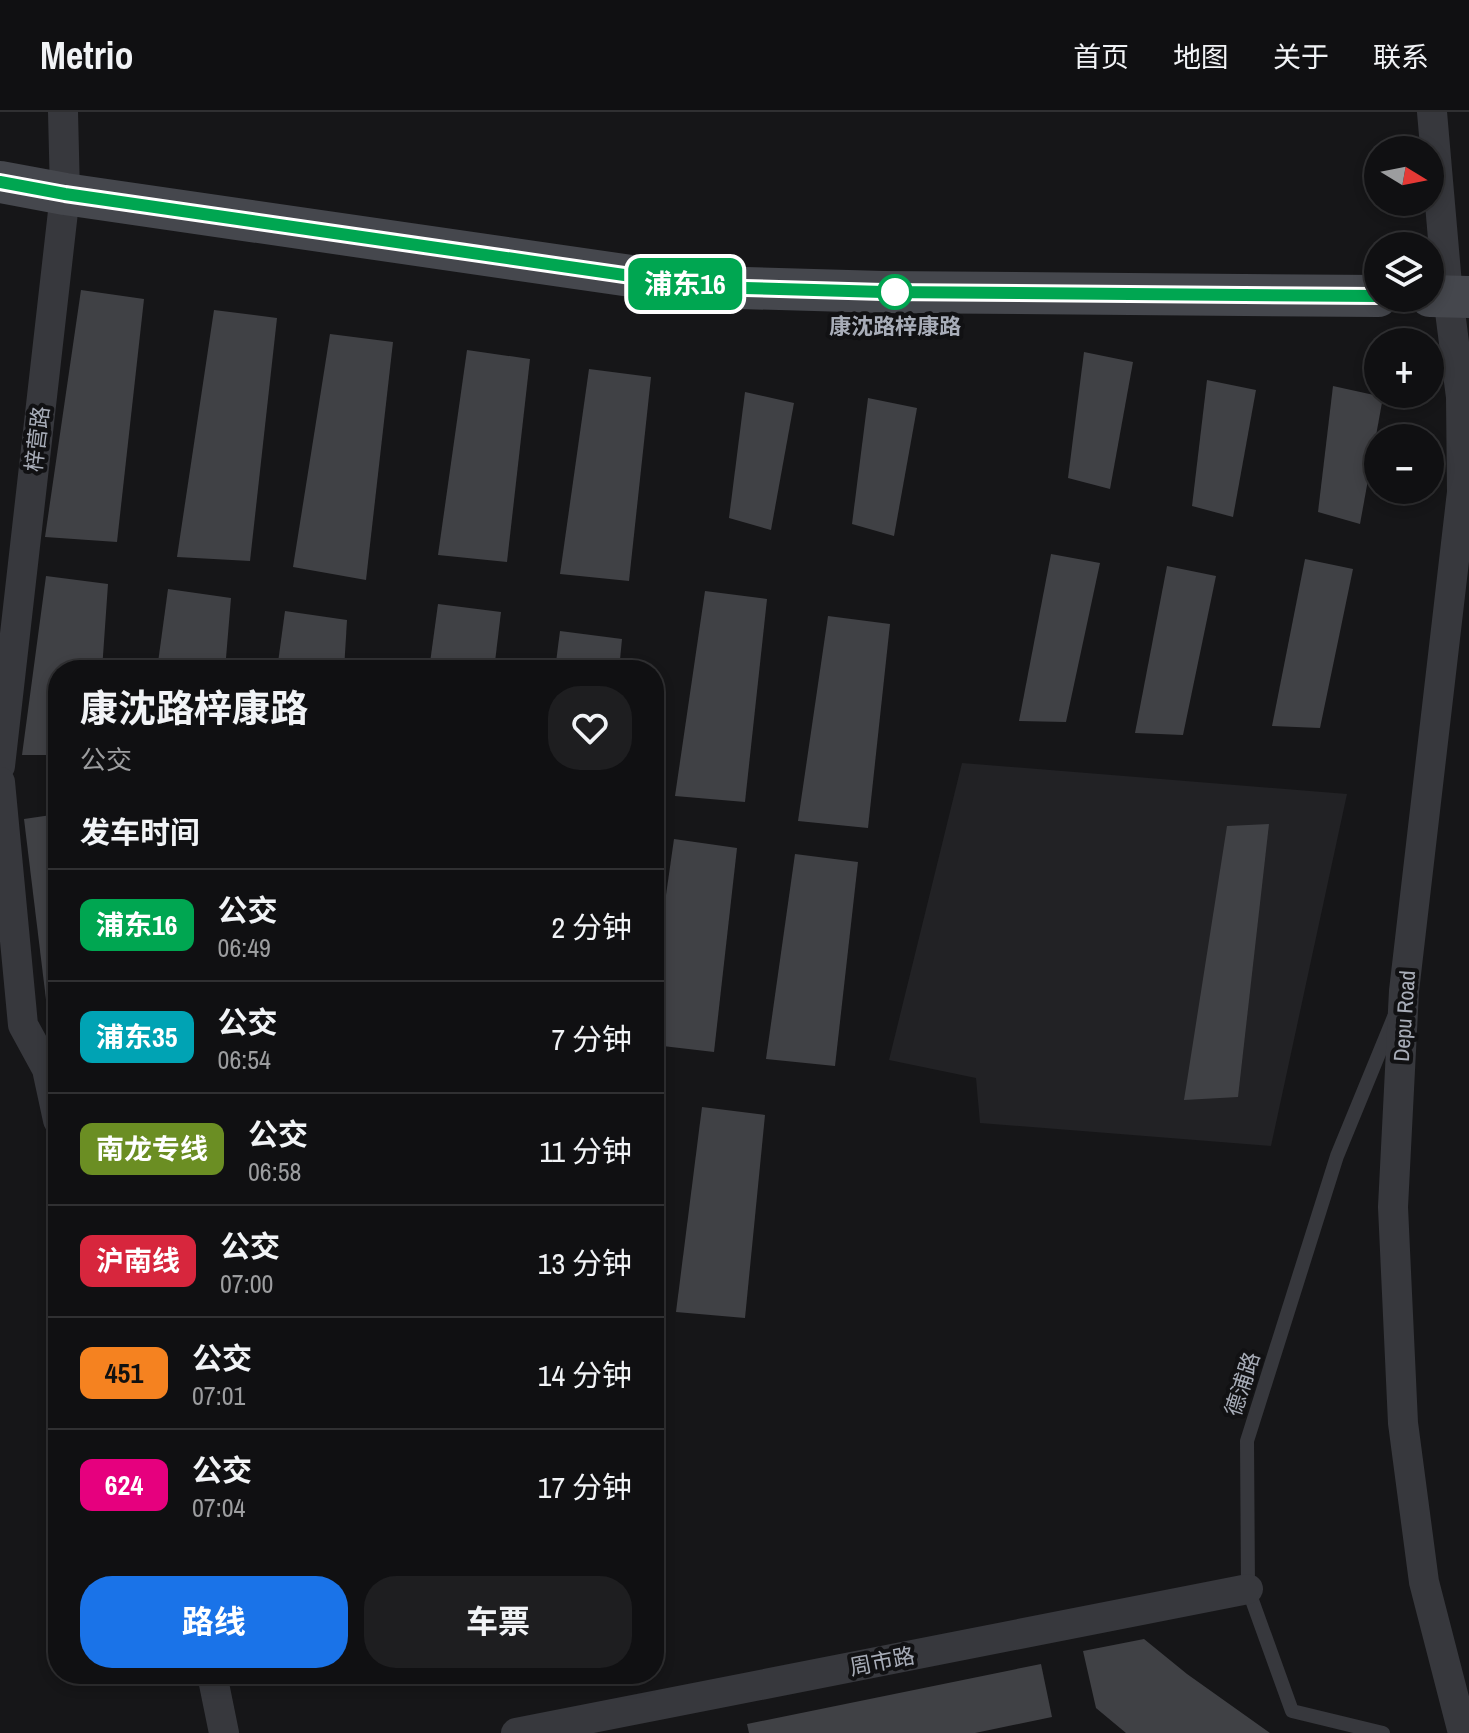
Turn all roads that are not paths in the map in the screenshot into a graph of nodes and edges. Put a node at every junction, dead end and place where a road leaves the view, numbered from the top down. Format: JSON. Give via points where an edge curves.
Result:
{"nodes":[{"id":1,"x":63,"y":112,"type":"edge"},
{"id":2,"x":1432,"y":112,"type":"edge"},
{"id":3,"x":0,"y":182,"type":"edge"},
{"id":4,"x":65,"y":194,"type":"junction"},
{"id":5,"x":1364,"y":296,"type":"edge"},
{"id":6,"x":1449,"y":296,"type":"edge"},
{"id":7,"x":0,"y":766,"type":"edge"},
{"id":8,"x":0,"y":782,"type":"edge"},
{"id":9,"x":1404,"y":991,"type":"junction"},
{"id":10,"x":48,"y":1074,"type":"edge"},
{"id":11,"x":1248,"y":1589,"type":"junction"},
{"id":12,"x":214,"y":1684,"type":"edge"},
{"id":13,"x":224,"y":1733,"type":"edge"},
{"id":14,"x":516,"y":1733,"type":"edge"},
{"id":15,"x":1383,"y":1733,"type":"edge"},
{"id":16,"x":1463,"y":1733,"type":"edge"}],
"edges":[{"from":1,"to":4,"type":"street","name":"梓营路"},
{"from":2,"to":6,"type":"street","name":"Depu Road"},
{"from":3,"to":4,"type":"street"},
{"from":4,"to":5,"type":"street","via":[[707,287]]},
{"from":4,"to":7,"type":"street","name":"梓营路"},
{"from":6,"to":9,"type":"street","name":"Depu Road","via":[[1461,397],[1462,492]]},
{"from":8,"to":10,"type":"street","via":[[23,1025]]},
{"from":9,"to":11,"type":"lane","name":"德浦路","via":[[1337,1156],[1247,1441]]},
{"from":9,"to":16,"type":"street","name":"Depu Road","via":[[1393,1207],[1403,1423],[1424,1582]]},
{"from":11,"to":14,"type":"street","name":"周市路"},
{"from":11,"to":15,"type":"lane","name":"德浦路","via":[[1292,1711]]},
{"from":12,"to":13,"type":"street"}]}
